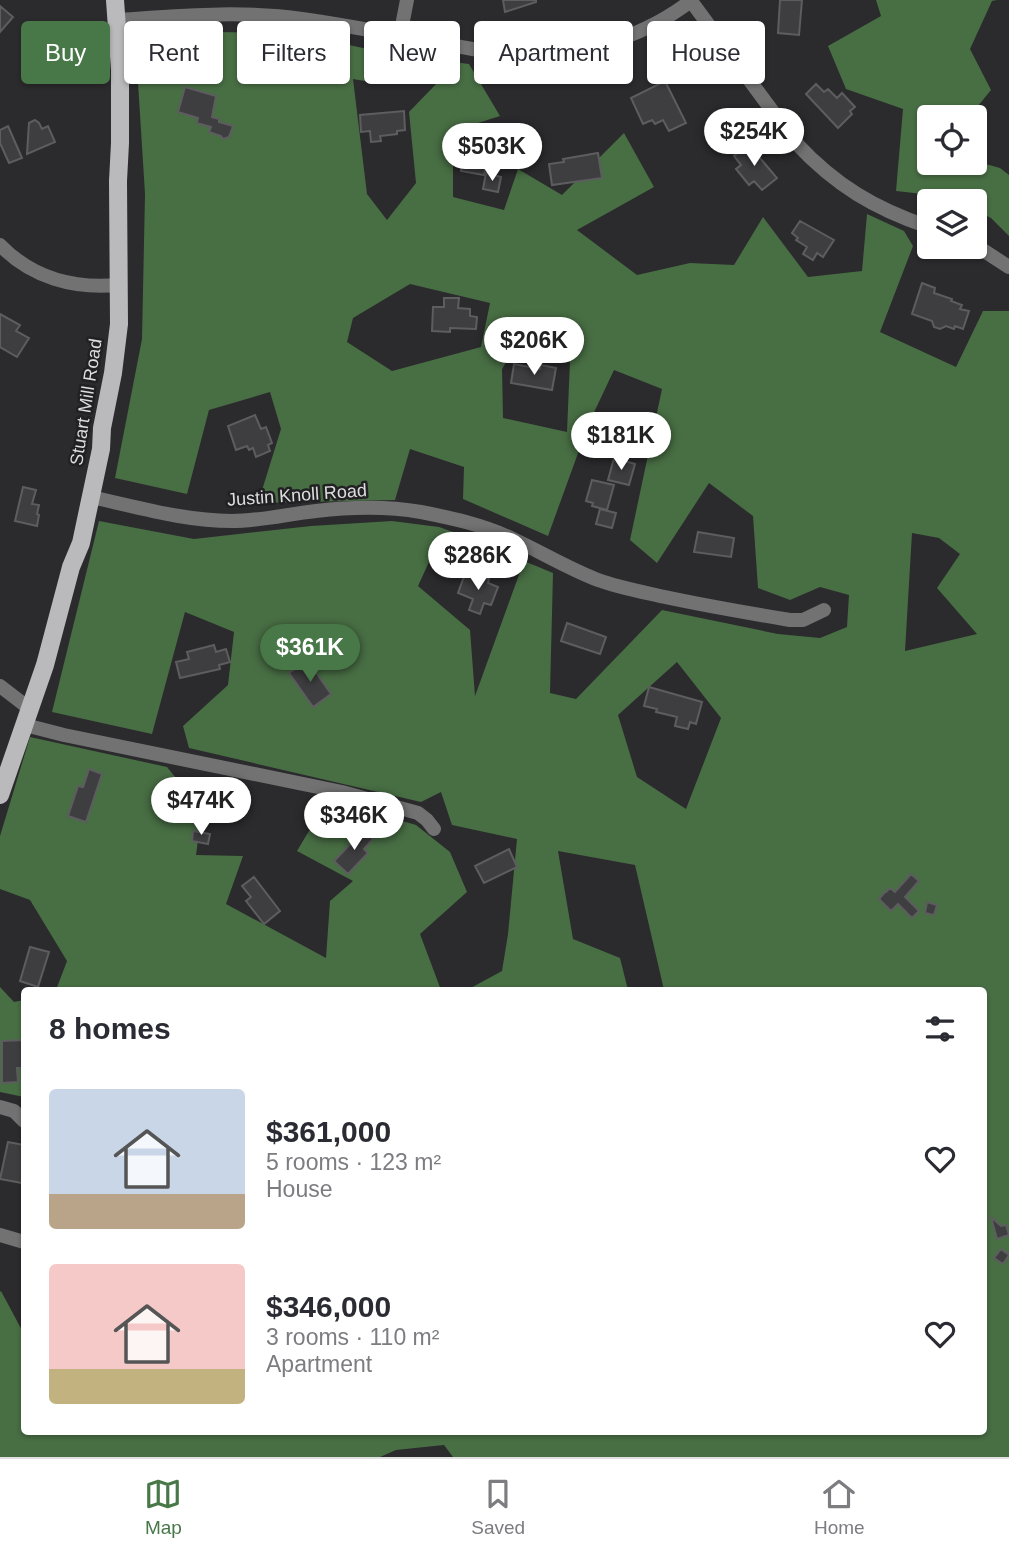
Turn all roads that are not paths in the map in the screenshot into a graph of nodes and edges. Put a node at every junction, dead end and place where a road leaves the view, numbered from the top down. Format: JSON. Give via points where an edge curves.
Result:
{"nodes":[{"id":1,"x":115,"y":0,"type":"edge"},
{"id":2,"x":407,"y":0,"type":"edge"},
{"id":3,"x":692,"y":0,"type":"edge"},
{"id":4,"x":117,"y":20,"type":"junction"},
{"id":5,"x":403,"y":21,"type":"edge"},
{"id":6,"x":364,"y":30,"type":"edge"},
{"id":7,"x":460,"y":46,"type":"edge"},
{"id":8,"x":917,"y":222,"type":"edge"},
{"id":9,"x":0,"y":246,"type":"edge"},
{"id":10,"x":987,"y":253,"type":"edge"},
{"id":11,"x":1009,"y":267,"type":"edge"},
{"id":12,"x":118,"y":285,"type":"junction"},
{"id":13,"x":91,"y":497,"type":"junction"},
{"id":14,"x":824,"y":610,"type":"dead end"},
{"id":15,"x":0,"y":687,"type":"edge"},
{"id":16,"x":28,"y":717,"type":"junction"},
{"id":17,"x":0,"y":796,"type":"edge"},
{"id":18,"x":433,"y":829,"type":"dead end"},
{"id":19,"x":0,"y":1107,"type":"edge"},
{"id":20,"x":21,"y":1118,"type":"edge"},
{"id":21,"x":0,"y":1235,"type":"edge"},
{"id":22,"x":21,"y":1241,"type":"edge"}],
"edges":[{"from":1,"to":4,"type":"main road","name":"Stuart Mill Road"},
{"from":2,"to":5,"type":"street"},
{"from":3,"to":7,"type":"street","via":[[637,33],[591,48],[526,55]]},
{"from":3,"to":8,"type":"street","via":[[811,160],[851,192]]},
{"from":4,"to":6,"type":"street","via":[[262,15]]},
{"from":4,"to":12,"type":"main road","name":"Stuart Mill Road"},
{"from":9,"to":12,"type":"street","via":[[37,272],[60,281],[80,286]]},
{"from":10,"to":11,"type":"street"},
{"from":12,"to":13,"type":"main road","name":"Stuart Mill Road","via":[[113,373]]},
{"from":13,"to":14,"type":"street","name":"Justin Knoll Road","via":[[207,520],[266,519],[358,508],[417,511],[482,527],[624,588],[790,620],[803,620]]},
{"from":13,"to":16,"type":"main road","name":"Stuart Mill Road"},
{"from":15,"to":16,"type":"street"},
{"from":16,"to":17,"type":"main road","name":"Stuart Mill Road"},
{"from":16,"to":18,"type":"street","via":[[64,735],[408,809]]},
{"from":19,"to":20,"type":"street"},
{"from":21,"to":22,"type":"street"}]}
